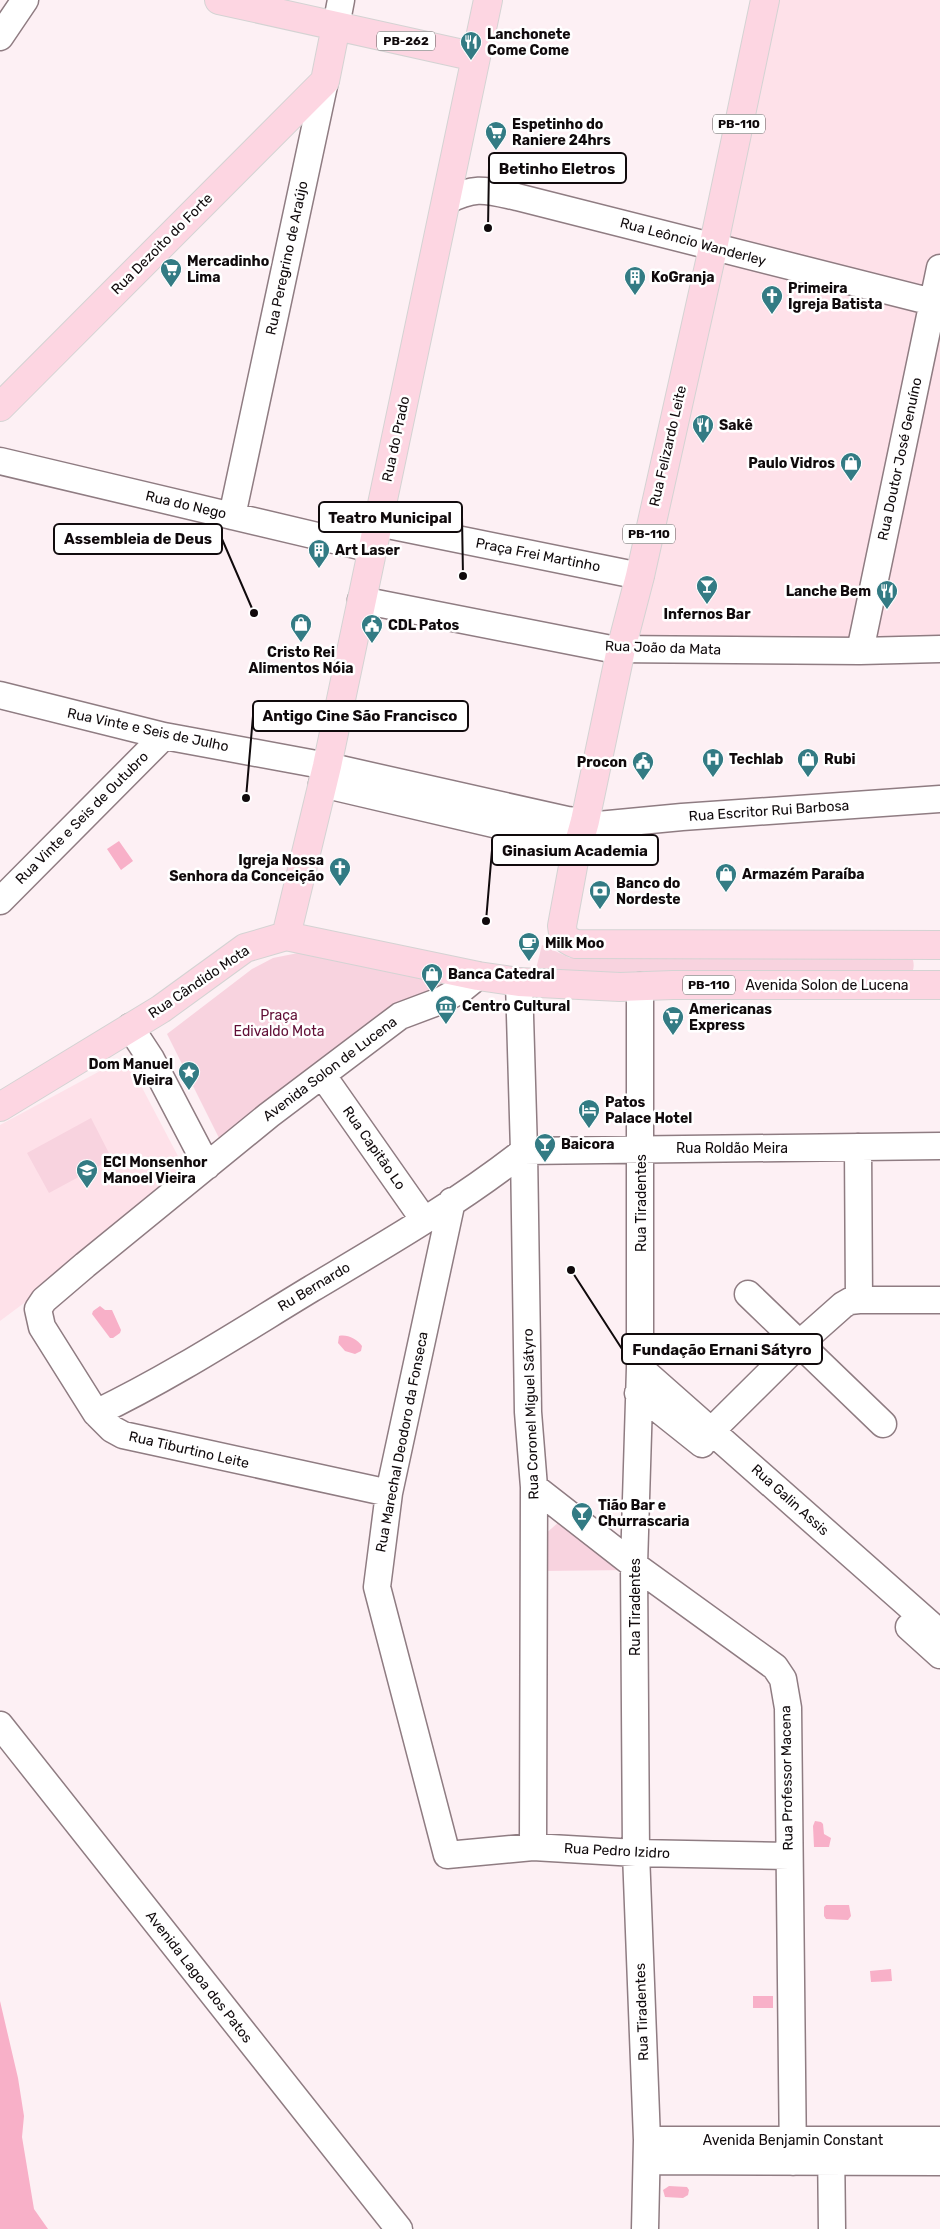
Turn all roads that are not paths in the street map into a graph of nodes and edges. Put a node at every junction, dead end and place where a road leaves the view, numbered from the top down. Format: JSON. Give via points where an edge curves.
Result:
{"nodes":[{"id":1,"x":25,"y":0,"type":"edge"},
{"id":2,"x":219,"y":0,"type":"edge"},
{"id":3,"x":488,"y":0,"type":"edge"},
{"id":4,"x":765,"y":0,"type":"edge"},
{"id":5,"x":339,"y":13,"type":"edge"},
{"id":6,"x":0,"y":37,"type":"edge"},
{"id":7,"x":476,"y":57,"type":"junction"},
{"id":8,"x":324,"y":81,"type":"junction"},
{"id":9,"x":446,"y":201,"type":"junction"},
{"id":10,"x":713,"y":248,"type":"junction"},
{"id":11,"x":940,"y":268,"type":"edge"},
{"id":12,"x":936,"y":303,"type":"edge"},
{"id":13,"x":0,"y":407,"type":"edge"},
{"id":14,"x":0,"y":460,"type":"edge"},
{"id":15,"x":232,"y":516,"type":"junction"},
{"id":16,"x":378,"y":523,"type":"junction"},
{"id":17,"x":372,"y":550,"type":"junction"},
{"id":18,"x":640,"y":576,"type":"junction"},
{"id":19,"x":361,"y":600,"type":"junction"},
{"id":20,"x":621,"y":649,"type":"junction"},
{"id":21,"x":940,"y":649,"type":"edge"},
{"id":22,"x":860,"y":651,"type":"junction"},
{"id":23,"x":0,"y":695,"type":"edge"},
{"id":24,"x":164,"y":736,"type":"junction"},
{"id":25,"x":325,"y":775,"type":"junction"},
{"id":26,"x":940,"y":799,"type":"edge"},
{"id":27,"x":589,"y":825,"type":"junction"},
{"id":28,"x":0,"y":900,"type":"edge"},
{"id":29,"x":286,"y":936,"type":"junction"},
{"id":30,"x":908,"y":945,"type":"junction"},
{"id":31,"x":940,"y":945,"type":"edge"},
{"id":32,"x":478,"y":976,"type":"junction"},
{"id":33,"x":519,"y":982,"type":"junction"},
{"id":34,"x":907,"y":985,"type":"junction"},
{"id":35,"x":940,"y":985,"type":"edge"},
{"id":36,"x":640,"y":986,"type":"junction"},
{"id":37,"x":130,"y":1027,"type":"junction"},
{"id":38,"x":323,"y":1076,"type":"junction"},
{"id":39,"x":0,"y":1107,"type":"edge"},
{"id":40,"x":940,"y":1146,"type":"edge"},
{"id":41,"x":858,"y":1147,"type":"junction"},
{"id":42,"x":641,"y":1148,"type":"junction"},
{"id":43,"x":524,"y":1151,"type":"junction"},
{"id":44,"x":207,"y":1166,"type":"junction"},
{"id":45,"x":452,"y":1201,"type":"junction"},
{"id":46,"x":424,"y":1220,"type":"junction"},
{"id":47,"x":748,"y":1294,"type":"dead end"},
{"id":48,"x":44,"y":1300,"type":"joint"},
{"id":49,"x":859,"y":1300,"type":"junction"},
{"id":50,"x":940,"y":1300,"type":"edge"},
{"id":51,"x":799,"y":1344,"type":"junction"},
{"id":52,"x":639,"y":1380,"type":"junction"},
{"id":53,"x":96,"y":1413,"type":"junction"},
{"id":54,"x":883,"y":1424,"type":"dead end"},
{"id":55,"x":706,"y":1436,"type":"junction"},
{"id":56,"x":534,"y":1487,"type":"junction"},
{"id":57,"x":389,"y":1494,"type":"junction"},
{"id":58,"x":634,"y":1565,"type":"junction"},
{"id":59,"x":940,"y":1633,"type":"edge"},
{"id":60,"x":940,"y":1655,"type":"edge"},
{"id":61,"x":0,"y":1724,"type":"edge"},
{"id":62,"x":533,"y":1847,"type":"junction"},
{"id":63,"x":636,"y":1853,"type":"junction"},
{"id":64,"x":446,"y":1856,"type":"joint"},
{"id":65,"x":789,"y":1856,"type":"junction"},
{"id":66,"x":940,"y":2140,"type":"edge"},
{"id":67,"x":647,"y":2150,"type":"junction"},
{"id":68,"x":832,"y":2151,"type":"junction"},
{"id":69,"x":793,"y":2152,"type":"junction"},
{"id":70,"x":940,"y":2162,"type":"edge"},
{"id":71,"x":399,"y":2229,"type":"edge"},
{"id":72,"x":644,"y":2229,"type":"edge"},
{"id":73,"x":832,"y":2229,"type":"edge"}],
"edges":[{"from":1,"to":6,"type":"street"},
{"from":2,"to":5,"type":"main road","number":"PB-262"},
{"from":3,"to":7,"type":"main road","name":"Rua do Prado"},
{"from":4,"to":10,"type":"main road","name":"Rua Felizardo Leite","number":"PB-110"},
{"from":5,"to":7,"type":"main road","number":"PB-262"},
{"from":5,"to":8,"type":"main road","name":"Rua Peregrino de Araújo"},
{"from":7,"to":9,"type":"main road","name":"Rua do Prado"},
{"from":8,"to":13,"type":"main road","name":"Rua Dezoito do Forte"},
{"from":8,"to":15,"type":"street","name":"Rua Peregrino de Araújo"},
{"from":9,"to":10,"type":"street","name":"Rua Leôncio Wanderley","via":[[465,192],[494,192]]},
{"from":9,"to":16,"type":"main road","name":"Rua do Prado"},
{"from":10,"to":12,"type":"street","name":"Rua Leôncio Wanderley"},
{"from":10,"to":18,"type":"main road","name":"Rua Felizardo Leite","number":"PB-110"},
{"from":11,"to":12,"type":"street","name":"Rua Doutor José Genuíno"},
{"from":12,"to":22,"type":"street","name":"Rua Doutor José Genuíno"},
{"from":14,"to":15,"type":"street","name":"Rua do Nego"},
{"from":15,"to":17,"type":"street","name":"Rua do Nego"},
{"from":16,"to":17,"type":"main road","name":"Rua do Prado"},
{"from":16,"to":18,"type":"street","name":"Praça Frei Martinho"},
{"from":17,"to":19,"type":"main road","name":"Rua do Prado"},
{"from":18,"to":20,"type":"main road","name":"Rua Felizardo Leite","number":"PB-110"},
{"from":19,"to":20,"type":"street","name":"Rua João da Mata"},
{"from":19,"to":25,"type":"main road","name":"Rua do Prado"},
{"from":20,"to":22,"type":"street","name":"Rua João da Mata"},
{"from":20,"to":27,"type":"main road","name":"Rua Felizardo Leite","number":"PB-110"},
{"from":21,"to":22,"type":"street","name":"Rua João da Mata"},
{"from":23,"to":24,"type":"street","name":"Rua Vinte e Seis de Julho"},
{"from":24,"to":25,"type":"street","name":"Rua Vinte e Seis de Julho"},
{"from":24,"to":28,"type":"street","name":"Rua Vinte e Seis de Outubro"},
{"from":25,"to":27,"type":"street","name":"Rua Escritor Rui Barbosa"},
{"from":25,"to":29,"type":"main road","name":"Rua do Prado"},
{"from":26,"to":27,"type":"street","name":"Rua Escritor Rui Barbosa"},
{"from":27,"to":30,"type":"main road","name":"Rua Felizardo Leite","number":"PB-110","via":[[574,861],[562,926],[566,940],[576,944]]},
{"from":29,"to":32,"type":"main road","name":"Rua Cândido Mota","number":"PB-110"},
{"from":29,"to":37,"type":"main road","name":"Rua Cândido Mota","via":[[245,948],[162,1009]]},
{"from":30,"to":31,"type":"main road","number":"PB-110"},
{"from":30,"to":34,"type":"main road","via":[[920,966]]},
{"from":32,"to":33,"type":"main road","name":"Avenida Solon de Lucena","number":"PB-110"},
{"from":32,"to":38,"type":"street","name":"Avenida Solon de Lucena","via":[[440,1001],[400,1016]]},
{"from":33,"to":36,"type":"main road","name":"Avenida Solon de Lucena","number":"PB-110"},
{"from":33,"to":43,"type":"street","name":"Rua Coronel Miguel Sátyro"},
{"from":34,"to":35,"type":"main road","name":"Avenida Solon de Lucena","number":"PB-110"},
{"from":34,"to":36,"type":"main road","name":"Avenida Solon de Lucena","number":"PB-110"},
{"from":36,"to":42,"type":"street","name":"Rua Tiradentes"},
{"from":37,"to":39,"type":"main road","name":"Rua Cândido Mota"},
{"from":37,"to":44,"type":"street","via":[[151,1058]]},
{"from":38,"to":44,"type":"street","name":"Avenida Solon de Lucena"},
{"from":38,"to":46,"type":"street","name":"Rua Capitão Lo"},
{"from":40,"to":41,"type":"street","name":"Rua Roldão Meira"},
{"from":41,"to":42,"type":"street","name":"Rua Roldão Meira"},
{"from":41,"to":49,"type":"street"},
{"from":42,"to":43,"type":"street","name":"Rua Roldão Meira"},
{"from":42,"to":52,"type":"street","name":"Rua Tiradentes"},
{"from":43,"to":45,"type":"street","name":"Ru Bernardo","via":[[496,1174]]},
{"from":43,"to":56,"type":"street","name":"Rua Coronel Miguel Sátyro","via":[[528,1412]]},
{"from":44,"to":48,"type":"street","name":"Avenida Solon de Lucena"},
{"from":45,"to":46,"type":"street","name":"Ru Bernardo"},
{"from":45,"to":57,"type":"street","name":"Rua Marechal Deodoro da Fonseca"},
{"from":46,"to":53,"type":"street","name":"Ru Bernardo","via":[[199,1357]]},
{"from":47,"to":51,"type":"street"},
{"from":48,"to":53,"type":"street","name":"Rua Tiburtino Leite","via":[[38,1309],[42,1328]]},
{"from":49,"to":50,"type":"street"},
{"from":49,"to":51,"type":"street","via":[[843,1305]]},
{"from":51,"to":54,"type":"street"},
{"from":51,"to":55,"type":"street"},
{"from":52,"to":55,"type":"street","name":"Rua Galin Assis"},
{"from":52,"to":58,"type":"street","name":"Rua Tiradentes"},
{"from":53,"to":57,"type":"street","name":"Rua Tiburtino Leite","via":[[112,1429],[136,1439]]},
{"from":55,"to":59,"type":"street","name":"Rua Galin Assis"},
{"from":55,"to":60,"type":"street","name":"Rua Galin Assis"},
{"from":56,"to":58,"type":"street","name":"Rua Professor Macena"},
{"from":56,"to":62,"type":"street","name":"Rua Coronel Miguel Sátyro"},
{"from":57,"to":64,"type":"street","name":"Rua Marechal Deodoro da Fonseca","via":[[377,1573],[378,1600]]},
{"from":58,"to":63,"type":"street","name":"Rua Tiradentes"},
{"from":58,"to":65,"type":"street","name":"Rua Professor Macena","via":[[775,1667],[783,1679],[788,1708]]},
{"from":61,"to":71,"type":"street","name":"Avenida Lagoa dos Patos"},
{"from":62,"to":63,"type":"street","name":"Rua Pedro Izidro"},
{"from":62,"to":64,"type":"street","name":"Rua Pedro Izidro"},
{"from":63,"to":65,"type":"street","name":"Rua Pedro Izidro"},
{"from":63,"to":67,"type":"street","name":"Rua Tiradentes"},
{"from":65,"to":69,"type":"street","name":"Rua Professor Macena"},
{"from":66,"to":68,"type":"street","name":"Avenida Benjamin Constant"},
{"from":67,"to":69,"type":"street","name":"Avenida Benjamin Constant"},
{"from":67,"to":72,"type":"street","name":"Rua Tiradentes"},
{"from":68,"to":69,"type":"street","name":"Avenida Benjamin Constant"},
{"from":68,"to":70,"type":"street","name":"Avenida Benjamin Constant"},
{"from":68,"to":73,"type":"street"}]}
